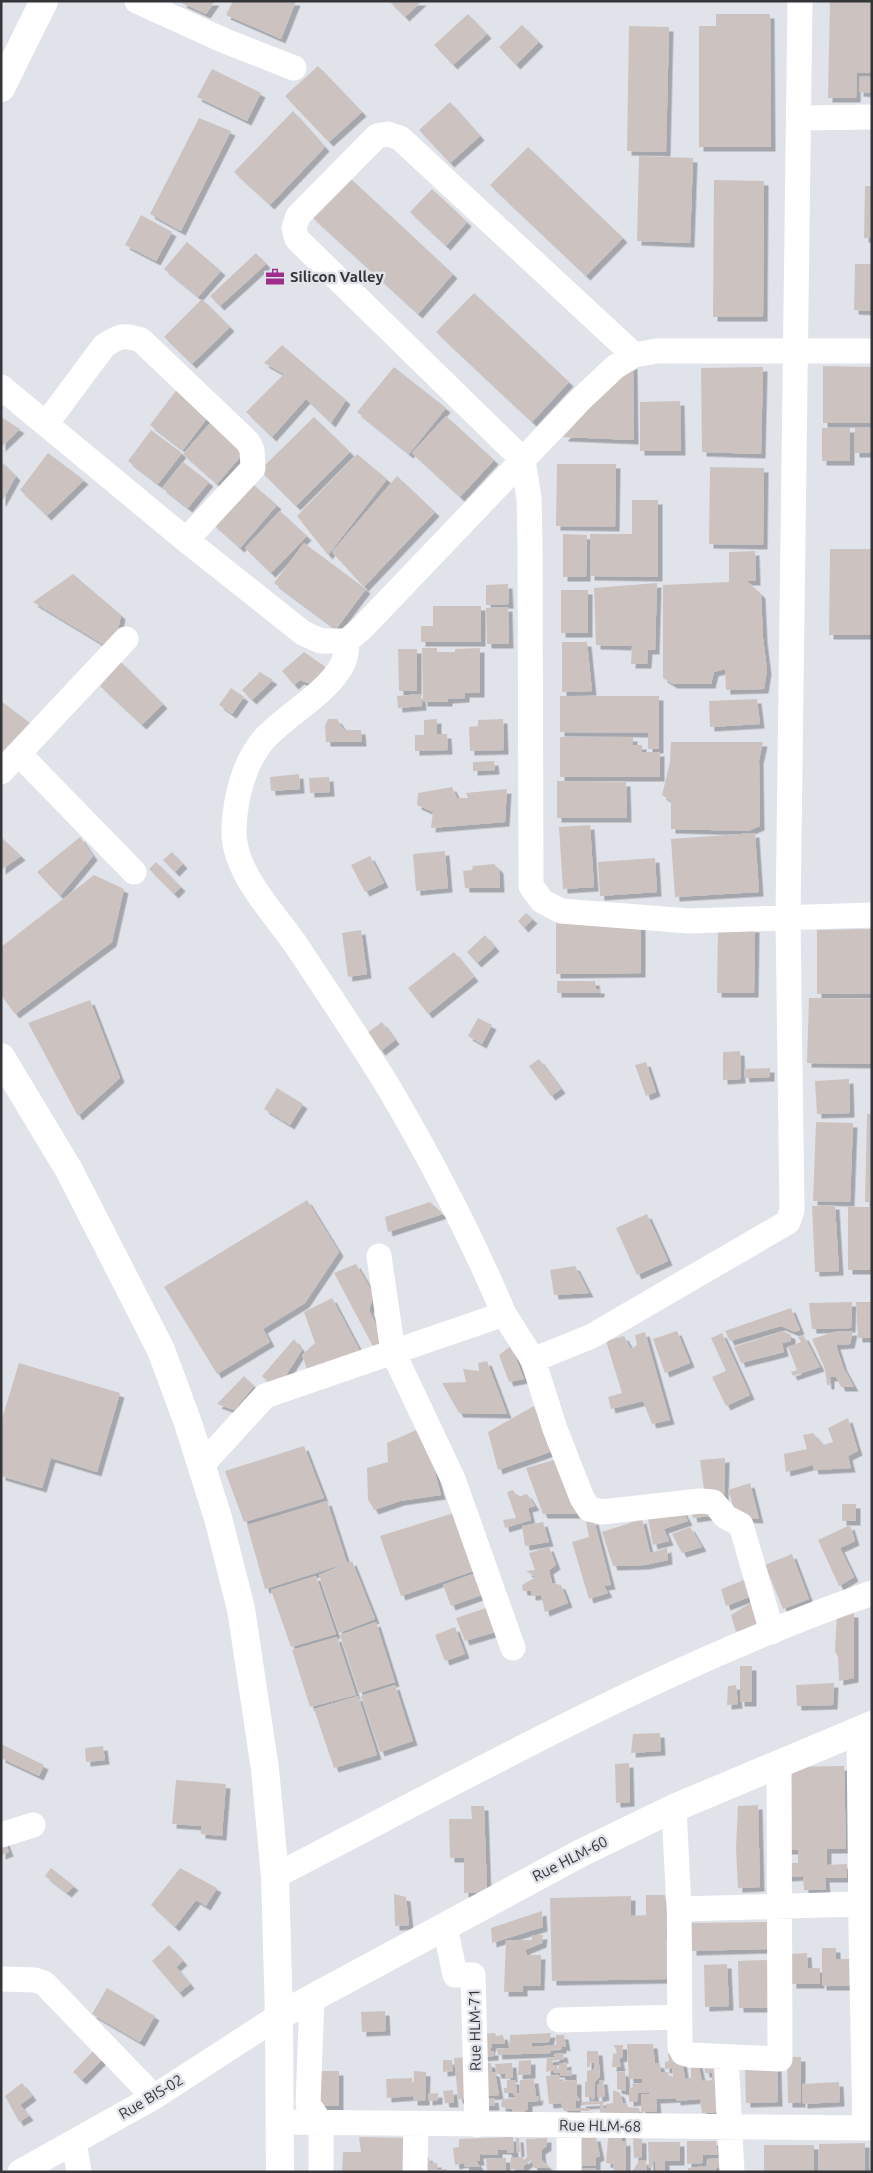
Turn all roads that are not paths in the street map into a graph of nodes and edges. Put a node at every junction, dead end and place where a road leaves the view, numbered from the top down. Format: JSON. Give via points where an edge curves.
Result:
{"nodes":[{"id":1,"x":44,"y":1,"type":"edge"},
{"id":2,"x":138,"y":1,"type":"edge"},
{"id":3,"x":800,"y":1,"type":"edge"},
{"id":4,"x":294,"y":68,"type":"dead end"},
{"id":5,"x":4,"y":80,"type":"edge"},
{"id":6,"x":872,"y":117,"type":"edge"},
{"id":7,"x":798,"y":118,"type":"junction"},
{"id":8,"x":796,"y":350,"type":"junction"},
{"id":9,"x":872,"y":351,"type":"edge"},
{"id":10,"x":634,"y":355,"type":"junction"},
{"id":11,"x":1,"y":387,"type":"edge"},
{"id":12,"x":46,"y":424,"type":"junction"},
{"id":13,"x":523,"y":460,"type":"junction"},
{"id":14,"x":186,"y":540,"type":"junction"},
{"id":15,"x":126,"y":638,"type":"dead end"},
{"id":16,"x":347,"y":641,"type":"junction"},
{"id":17,"x":19,"y":754,"type":"junction"},
{"id":18,"x":1,"y":772,"type":"edge"},
{"id":19,"x":134,"y":872,"type":"dead end"},
{"id":20,"x":872,"y":915,"type":"edge"},
{"id":21,"x":788,"y":919,"type":"junction"},
{"id":22,"x":3,"y":1062,"type":"edge"},
{"id":23,"x":379,"y":1256,"type":"dead end"},
{"id":24,"x":504,"y":1314,"type":"junction"},
{"id":25,"x":393,"y":1352,"type":"junction"},
{"id":26,"x":533,"y":1360,"type":"junction"},
{"id":27,"x":201,"y":1466,"type":"junction"},
{"id":28,"x":872,"y":1593,"type":"edge"},
{"id":29,"x":772,"y":1632,"type":"junction"},
{"id":30,"x":513,"y":1648,"type":"dead end"},
{"id":31,"x":865,"y":1728,"type":"edge"},
{"id":32,"x":779,"y":1763,"type":"junction"},
{"id":33,"x":674,"y":1808,"type":"junction"},
{"id":34,"x":866,"y":1812,"type":"edge"},
{"id":35,"x":34,"y":1825,"type":"dead end"},
{"id":36,"x":1,"y":1835,"type":"edge"},
{"id":37,"x":276,"y":1876,"type":"junction"},
{"id":38,"x":779,"y":1906,"type":"junction"},
{"id":39,"x":866,"y":1906,"type":"edge"},
{"id":40,"x":679,"y":1909,"type":"junction"},
{"id":41,"x":445,"y":1926,"type":"junction"},
{"id":42,"x":1,"y":1979,"type":"edge"},
{"id":43,"x":312,"y":1998,"type":"junction"},
{"id":44,"x":279,"y":2016,"type":"junction"},
{"id":45,"x":679,"y":2017,"type":"junction"},
{"id":46,"x":558,"y":2020,"type":"dead end"},
{"id":47,"x":726,"y":2057,"type":"junction"},
{"id":48,"x":867,"y":2060,"type":"edge"},
{"id":49,"x":154,"y":2096,"type":"junction"},
{"id":50,"x":280,"y":2122,"type":"junction"},
{"id":51,"x":325,"y":2123,"type":"junction"},
{"id":52,"x":416,"y":2124,"type":"junction"},
{"id":53,"x":477,"y":2125,"type":"junction"},
{"id":54,"x":569,"y":2125,"type":"junction"},
{"id":55,"x":730,"y":2127,"type":"junction"},
{"id":56,"x":868,"y":2128,"type":"edge"},
{"id":57,"x":74,"y":2142,"type":"junction"},
{"id":58,"x":20,"y":2172,"type":"edge"},
{"id":59,"x":79,"y":2172,"type":"edge"},
{"id":60,"x":280,"y":2172,"type":"edge"},
{"id":61,"x":321,"y":2172,"type":"edge"},
{"id":62,"x":329,"y":2172,"type":"edge"},
{"id":63,"x":415,"y":2172,"type":"edge"},
{"id":64,"x":569,"y":2172,"type":"edge"},
{"id":65,"x":732,"y":2172,"type":"edge"}],
"edges":[{"from":1,"to":5,"type":"street"},
{"from":2,"to":4,"type":"street"},
{"from":3,"to":7,"type":"street"},
{"from":6,"to":7,"type":"street"},
{"from":7,"to":8,"type":"street"},
{"from":8,"to":9,"type":"street"},
{"from":8,"to":10,"type":"street","via":[[657,351]]},
{"from":8,"to":21,"type":"street"},
{"from":10,"to":13,"type":"street","via":[[615,367]]},
{"from":10,"to":13,"type":"street","via":[[400,138],[388,134],[377,136],[298,216],[294,228],[297,240]]},
{"from":11,"to":12,"type":"street"},
{"from":12,"to":14,"type":"street"},
{"from":12,"to":14,"type":"street","via":[[104,346],[128,336],[141,340],[248,442],[252,450],[253,468]]},
{"from":13,"to":16,"type":"street"},
{"from":13,"to":21,"type":"street","via":[[529,498],[530,542],[531,886],[542,901],[561,910],[689,921]]},
{"from":14,"to":16,"type":"street","via":[[303,634],[321,641]]},
{"from":15,"to":17,"type":"street"},
{"from":16,"to":24,"type":"street","via":[[341,667],[265,738],[253,756],[235,810],[235,848],[263,902],[293,940],[388,1086],[464,1224]]},
{"from":17,"to":18,"type":"street"},
{"from":17,"to":19,"type":"street"},
{"from":20,"to":21,"type":"street"},
{"from":21,"to":26,"type":"street","via":[[792,1210],[788,1222],[592,1336]]},
{"from":22,"to":27,"type":"street","via":[[70,1170],[161,1350]]},
{"from":23,"to":25,"type":"street"},
{"from":24,"to":25,"type":"street"},
{"from":24,"to":26,"type":"street"},
{"from":25,"to":27,"type":"street","via":[[265,1396]]},
{"from":25,"to":30,"type":"street","via":[[453,1479]]},
{"from":26,"to":29,"type":"street","via":[[555,1429],[589,1509],[602,1512],[713,1502],[726,1517],[741,1525]]},
{"from":27,"to":37,"type":"street","via":[[242,1609],[265,1769]]},
{"from":28,"to":29,"type":"street"},
{"from":29,"to":37,"type":"street","via":[[610,1704]]},
{"from":31,"to":32,"type":"street","name":"Rue HLM-60"},
{"from":31,"to":34,"type":"street"},
{"from":32,"to":33,"type":"street","name":"Rue HLM-60"},
{"from":32,"to":38,"type":"street"},
{"from":33,"to":40,"type":"street"},
{"from":33,"to":41,"type":"street","name":"Rue HLM-60","via":[[581,1853]]},
{"from":34,"to":39,"type":"street"},
{"from":35,"to":36,"type":"street"},
{"from":37,"to":44,"type":"street"},
{"from":38,"to":39,"type":"street"},
{"from":38,"to":40,"type":"street"},
{"from":38,"to":47,"type":"street","via":[[780,2059]]},
{"from":39,"to":48,"type":"street","via":[[861,1930]]},
{"from":40,"to":45,"type":"street"},
{"from":41,"to":43,"type":"street","name":"Rue HLM-60"},
{"from":41,"to":53,"type":"street","name":"Rue HLM-71","via":[[455,1975],[473,1974]]},
{"from":42,"to":49,"type":"street","via":[[44,1983]]},
{"from":43,"to":44,"type":"street","name":"Rue HLM-60"},
{"from":43,"to":51,"type":"street","via":[[308,2104]]},
{"from":44,"to":49,"type":"street","name":"Rue BIS-02"},
{"from":44,"to":50,"type":"street"},
{"from":45,"to":46,"type":"street"},
{"from":45,"to":47,"type":"street","via":[[683,2053]]},
{"from":47,"to":55,"type":"street"},
{"from":48,"to":56,"type":"street"},
{"from":49,"to":57,"type":"street","name":"Rue BIS-02"},
{"from":50,"to":51,"type":"street","name":"Rue HLM-68"},
{"from":50,"to":60,"type":"street"},
{"from":51,"to":52,"type":"street","name":"Rue HLM-68"},
{"from":51,"to":61,"type":"street"},
{"from":51,"to":62,"type":"street"},
{"from":52,"to":53,"type":"street","name":"Rue HLM-68"},
{"from":52,"to":63,"type":"street"},
{"from":53,"to":54,"type":"street","name":"Rue HLM-68"},
{"from":54,"to":55,"type":"street","name":"Rue HLM-68"},
{"from":54,"to":64,"type":"street"},
{"from":55,"to":56,"type":"street","name":"Rue HLM-68"},
{"from":55,"to":65,"type":"street"},
{"from":57,"to":58,"type":"street","name":"Rue BIS-02"},
{"from":57,"to":59,"type":"street"}]}
